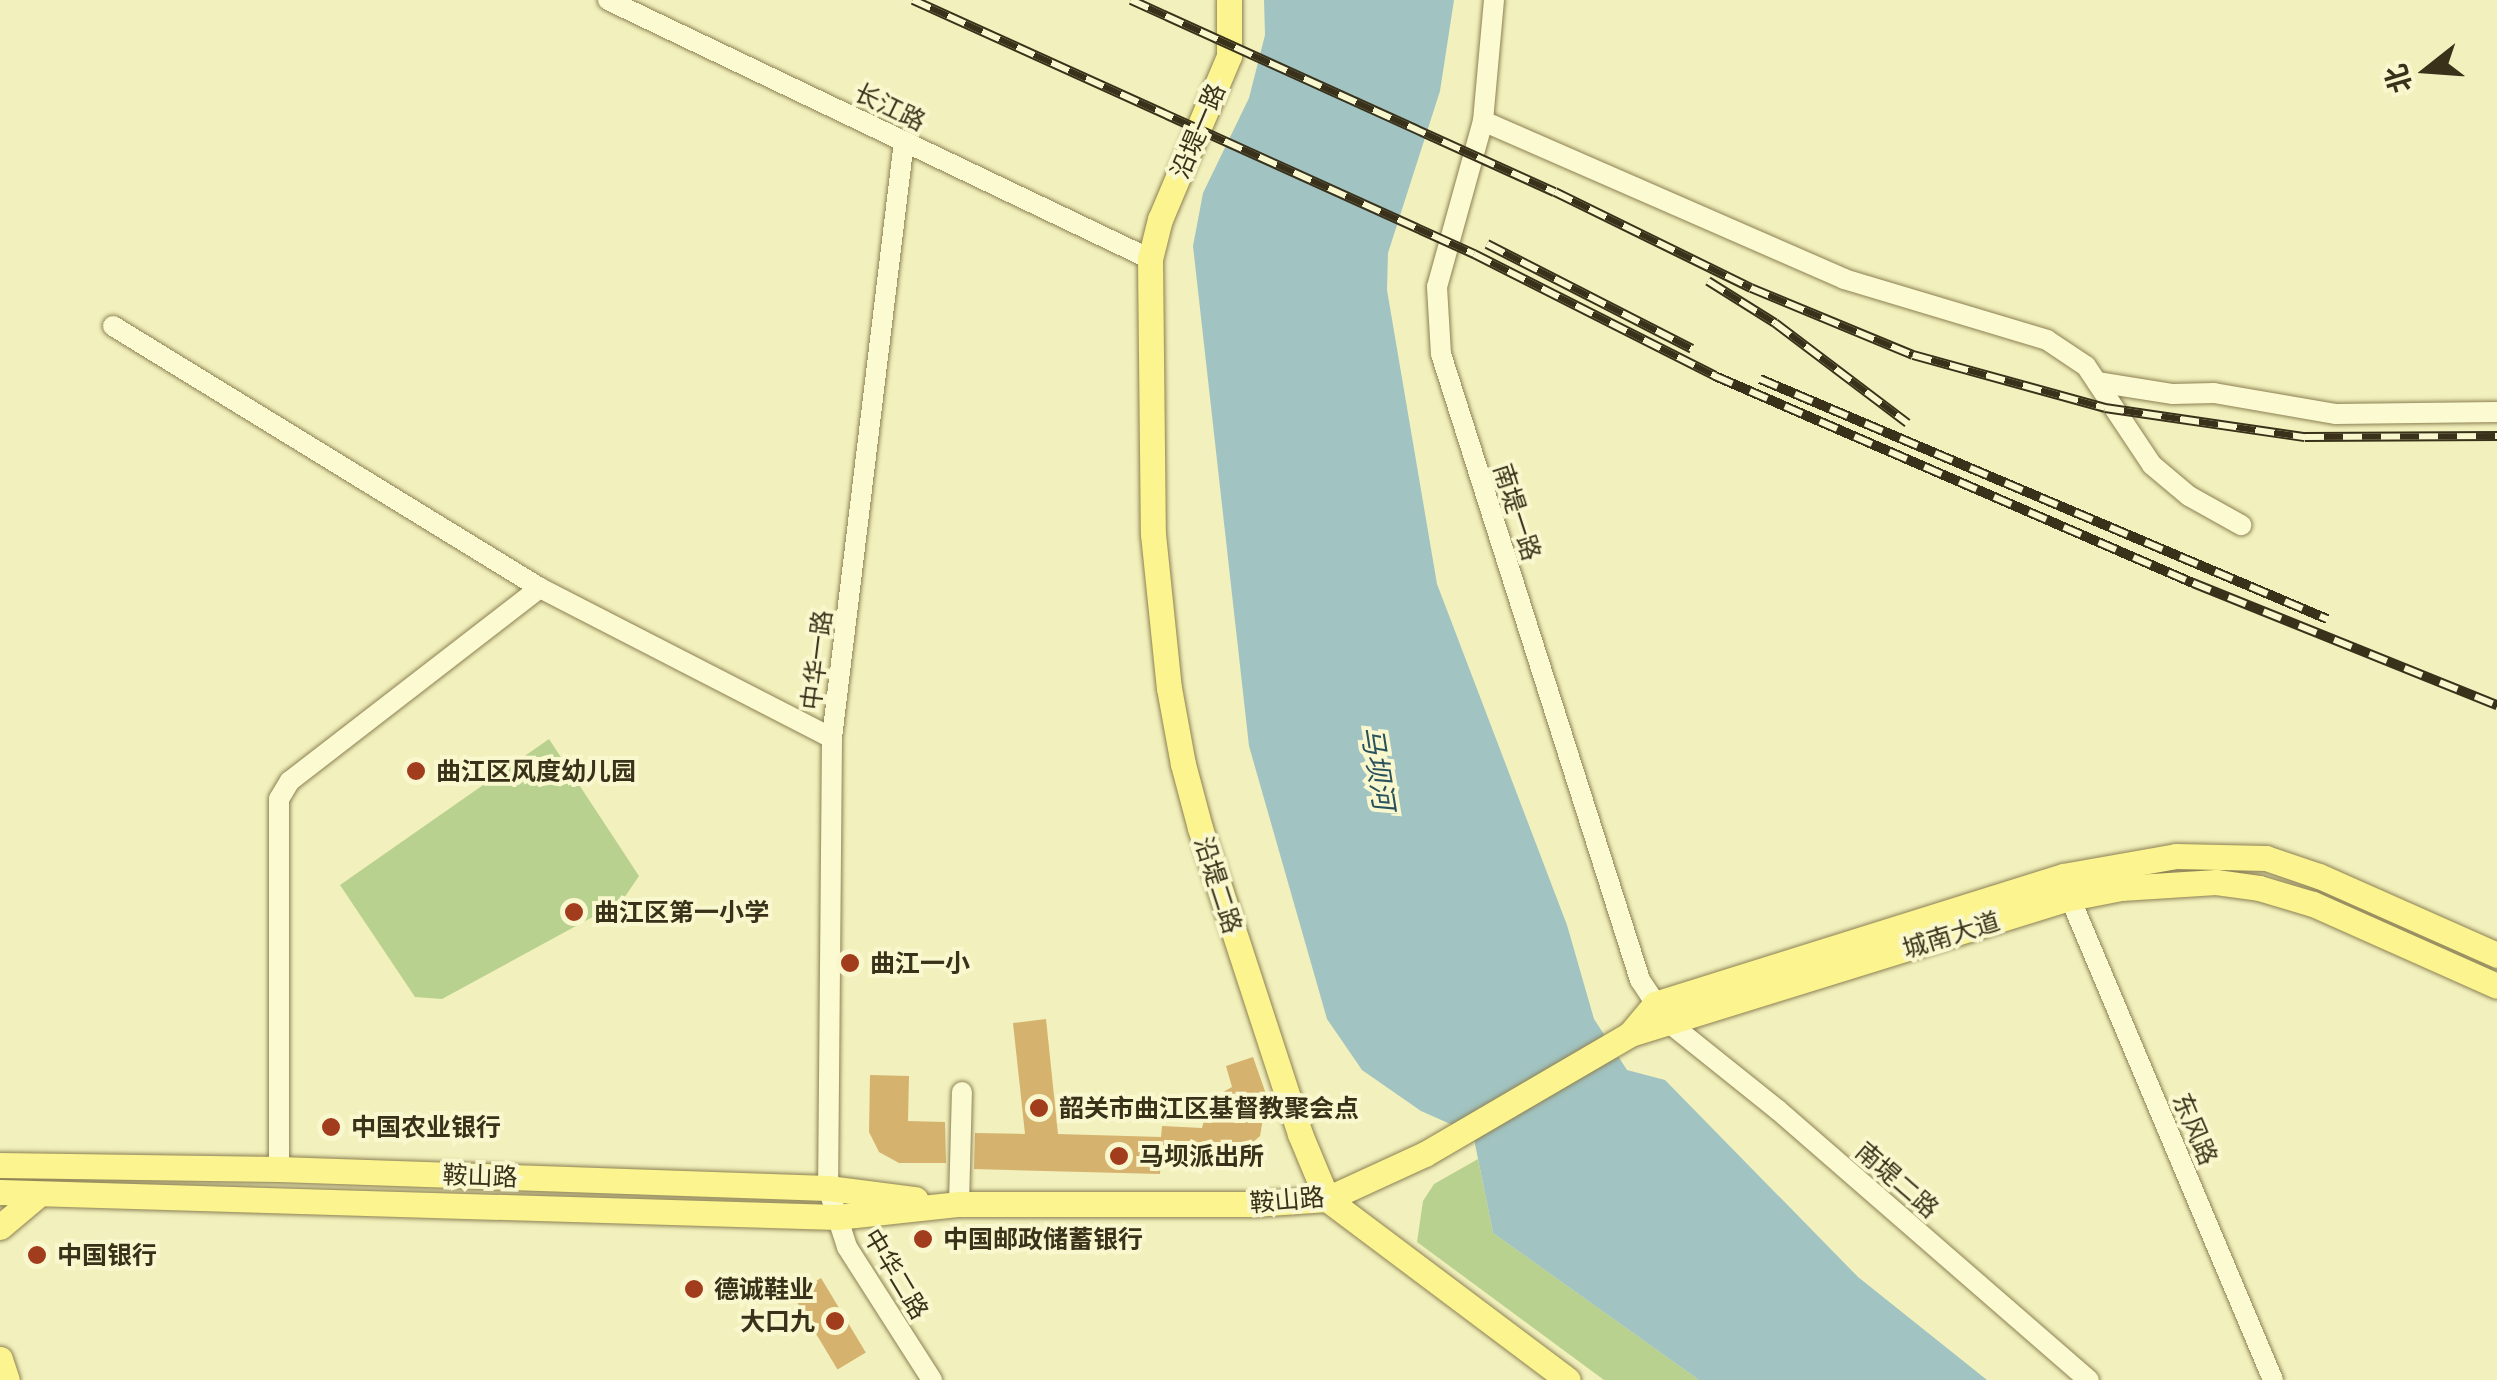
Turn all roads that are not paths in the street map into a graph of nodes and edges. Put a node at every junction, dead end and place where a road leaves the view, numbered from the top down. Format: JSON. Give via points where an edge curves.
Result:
{"nodes":[{"id":1,"x":608,"y":0,"type":"edge"},
{"id":2,"x":1229,"y":0,"type":"edge"},
{"id":3,"x":1494,"y":0,"type":"edge"},
{"id":4,"x":1483,"y":121,"type":"junction"},
{"id":5,"x":904,"y":141,"type":"junction"},
{"id":6,"x":1150,"y":258,"type":"junction"},
{"id":7,"x":112,"y":326,"type":"dead end"},
{"id":8,"x":2096,"y":382,"type":"junction"},
{"id":9,"x":2497,"y":412,"type":"edge"},
{"id":10,"x":2242,"y":525,"type":"dead end"},
{"id":11,"x":540,"y":588,"type":"junction"},
{"id":12,"x":832,"y":738,"type":"junction"},
{"id":13,"x":2070,"y":898,"type":"junction"},
{"id":14,"x":2497,"y":955,"type":"edge"},
{"id":15,"x":2497,"y":986,"type":"edge"},
{"id":16,"x":1661,"y":1013,"type":"junction"},
{"id":17,"x":962,"y":1092,"type":"dead end"},
{"id":18,"x":1425,"y":1154,"type":"joint"},
{"id":19,"x":0,"y":1166,"type":"edge"},
{"id":20,"x":279,"y":1169,"type":"junction"},
{"id":21,"x":828,"y":1188,"type":"junction"},
{"id":22,"x":0,"y":1192,"type":"edge"},
{"id":23,"x":39,"y":1194,"type":"junction"},
{"id":24,"x":1327,"y":1199,"type":"junction"},
{"id":25,"x":960,"y":1204,"type":"junction"},
{"id":26,"x":838,"y":1217,"type":"junction"},
{"id":27,"x":0,"y":1227,"type":"edge"},
{"id":28,"x":0,"y":1359,"type":"edge"},
{"id":29,"x":6,"y":1380,"type":"edge"},
{"id":30,"x":932,"y":1380,"type":"edge"},
{"id":31,"x":1568,"y":1380,"type":"edge"},
{"id":32,"x":2089,"y":1380,"type":"edge"},
{"id":33,"x":2274,"y":1380,"type":"edge"}],
"edges":[{"from":1,"to":5,"type":"street","name":"长江路"},
{"from":2,"to":6,"type":"main road","name":"沿堤一路","via":[[1229,56]]},
{"from":3,"to":4,"type":"street","name":"南堤一路"},
{"from":4,"to":8,"type":"street","via":[[1844,279],[2047,340],[2086,366]]},
{"from":4,"to":16,"type":"street","name":"南堤一路","via":[[1437,287],[1441,354],[1640,980]]},
{"from":5,"to":6,"type":"street","name":"长江路"},
{"from":5,"to":12,"type":"street","name":"中华一路"},
{"from":6,"to":24,"type":"main road","name":"沿堤二路","via":[[1153,534],[1168,688],[1200,828]]},
{"from":7,"to":11,"type":"street"},
{"from":8,"to":9,"type":"street","via":[[2172,394],[2214,392],[2336,414]]},
{"from":8,"to":10,"type":"street","via":[[2152,465],[2188,496]]},
{"from":11,"to":12,"type":"street"},
{"from":11,"to":20,"type":"street","via":[[283,790]]},
{"from":12,"to":21,"type":"street","name":"中华一路"},
{"from":13,"to":15,"type":"main road","name":"城南大道","via":[[2178,884],[2258,888],[2313,904]]},
{"from":13,"to":16,"type":"main road","name":"城南大道"},
{"from":13,"to":33,"type":"street","name":"东风路"},
{"from":14,"to":16,"type":"main road","via":[[2266,858],[2176,856],[2064,876]]},
{"from":16,"to":18,"type":"main road","name":"城南大道"},
{"from":16,"to":32,"type":"street","name":"南堤二路"},
{"from":17,"to":25,"type":"street"},
{"from":18,"to":24,"type":"main road","name":"鞍山路"},
{"from":19,"to":20,"type":"main road","name":"鞍山路"},
{"from":20,"to":21,"type":"main road","name":"鞍山路"},
{"from":21,"to":25,"type":"main road","name":"鞍山路"},
{"from":21,"to":26,"type":"street","name":"中华二路"},
{"from":22,"to":23,"type":"main road","name":"鞍山路"},
{"from":23,"to":26,"type":"main road","name":"鞍山路"},
{"from":23,"to":27,"type":"main road"},
{"from":24,"to":25,"type":"main road","name":"鞍山路"},
{"from":24,"to":31,"type":"main road"},
{"from":25,"to":26,"type":"main road","name":"鞍山路"},
{"from":26,"to":30,"type":"street","name":"中华二路","via":[[847,1247]]},
{"from":28,"to":29,"type":"main road"}]}
